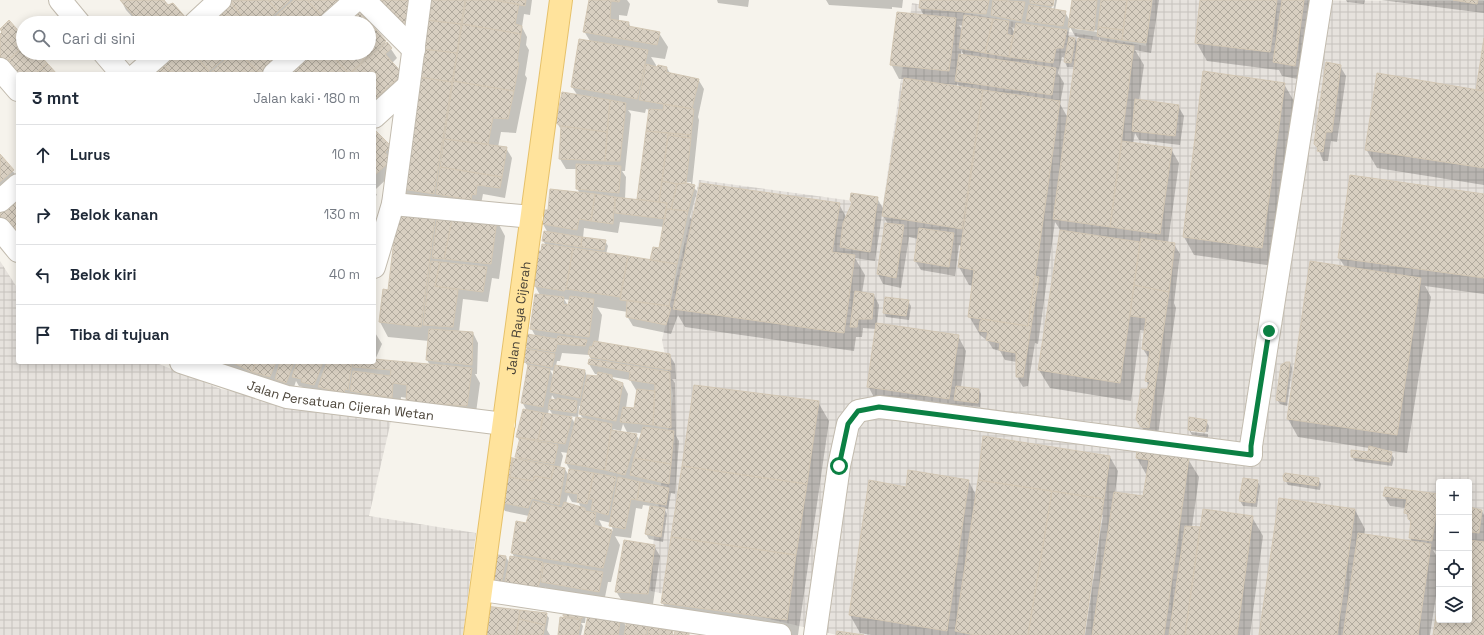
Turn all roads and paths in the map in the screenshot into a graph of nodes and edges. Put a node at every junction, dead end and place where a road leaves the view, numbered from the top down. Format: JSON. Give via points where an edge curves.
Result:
{"nodes":[{"id":1,"x":60,"y":0,"type":"edge"},
{"id":2,"x":356,"y":0,"type":"edge"},
{"id":3,"x":364,"y":0,"type":"edge"},
{"id":4,"x":420,"y":0,"type":"edge"},
{"id":5,"x":561,"y":0,"type":"edge"},
{"id":6,"x":1321,"y":0,"type":"edge"},
{"id":7,"x":73,"y":16,"type":"edge"},
{"id":8,"x":338,"y":16,"type":"edge"},
{"id":9,"x":414,"y":50,"type":"junction"},
{"id":10,"x":110,"y":60,"type":"edge"},
{"id":11,"x":153,"y":60,"type":"edge"},
{"id":12,"x":289,"y":60,"type":"edge"},
{"id":13,"x":0,"y":69,"type":"edge"},
{"id":14,"x":120,"y":72,"type":"edge"},
{"id":15,"x":139,"y":72,"type":"edge"},
{"id":16,"x":276,"y":72,"type":"edge"},
{"id":17,"x":407,"y":87,"type":"junction"},
{"id":18,"x":16,"y":88,"type":"edge"},
{"id":19,"x":376,"y":115,"type":"edge"},
{"id":20,"x":16,"y":187,"type":"edge"},
{"id":21,"x":0,"y":201,"type":"edge"},
{"id":22,"x":393,"y":204,"type":"junction"},
{"id":23,"x":532,"y":217,"type":"junction"},
{"id":24,"x":0,"y":229,"type":"edge"},
{"id":25,"x":16,"y":249,"type":"edge"},
{"id":26,"x":376,"y":260,"type":"edge"},
{"id":27,"x":187,"y":364,"type":"edge"},
{"id":28,"x":504,"y":424,"type":"junction"},
{"id":29,"x":482,"y":590,"type":"junction"},
{"id":30,"x":475,"y":635,"type":"edge"},
{"id":31,"x":780,"y":635,"type":"edge"},
{"id":32,"x":815,"y":635,"type":"edge"}],
"edges":[{"from":1,"to":7,"type":"street"},
{"from":2,"to":8,"type":"street"},
{"from":3,"to":9,"type":"street"},
{"from":4,"to":9,"type":"street"},
{"from":5,"to":23,"type":"main road","name":"Jalan Raya Cijerah"},
{"from":6,"to":32,"type":"street","via":[[1251,455],[897,409],[879,407],[858,411],[848,424],[839,466]]},
{"from":9,"to":17,"type":"street"},
{"from":10,"to":14,"type":"street"},
{"from":11,"to":15,"type":"street"},
{"from":12,"to":16,"type":"street"},
{"from":13,"to":18,"type":"street"},
{"from":17,"to":19,"type":"street"},
{"from":17,"to":22,"type":"street"},
{"from":20,"to":21,"type":"street"},
{"from":22,"to":23,"type":"street"},
{"from":22,"to":26,"type":"street"},
{"from":23,"to":28,"type":"main road","name":"Jalan Raya Cijerah"},
{"from":24,"to":25,"type":"street"},
{"from":27,"to":28,"type":"street","name":"Jalan Persatuan Cijerah Wetan","via":[[287,397]]},
{"from":28,"to":29,"type":"main road","name":"Jalan Raya Cijerah"},
{"from":29,"to":30,"type":"main road","name":"Jalan Raya Cijerah"},
{"from":29,"to":31,"type":"street"}]}
